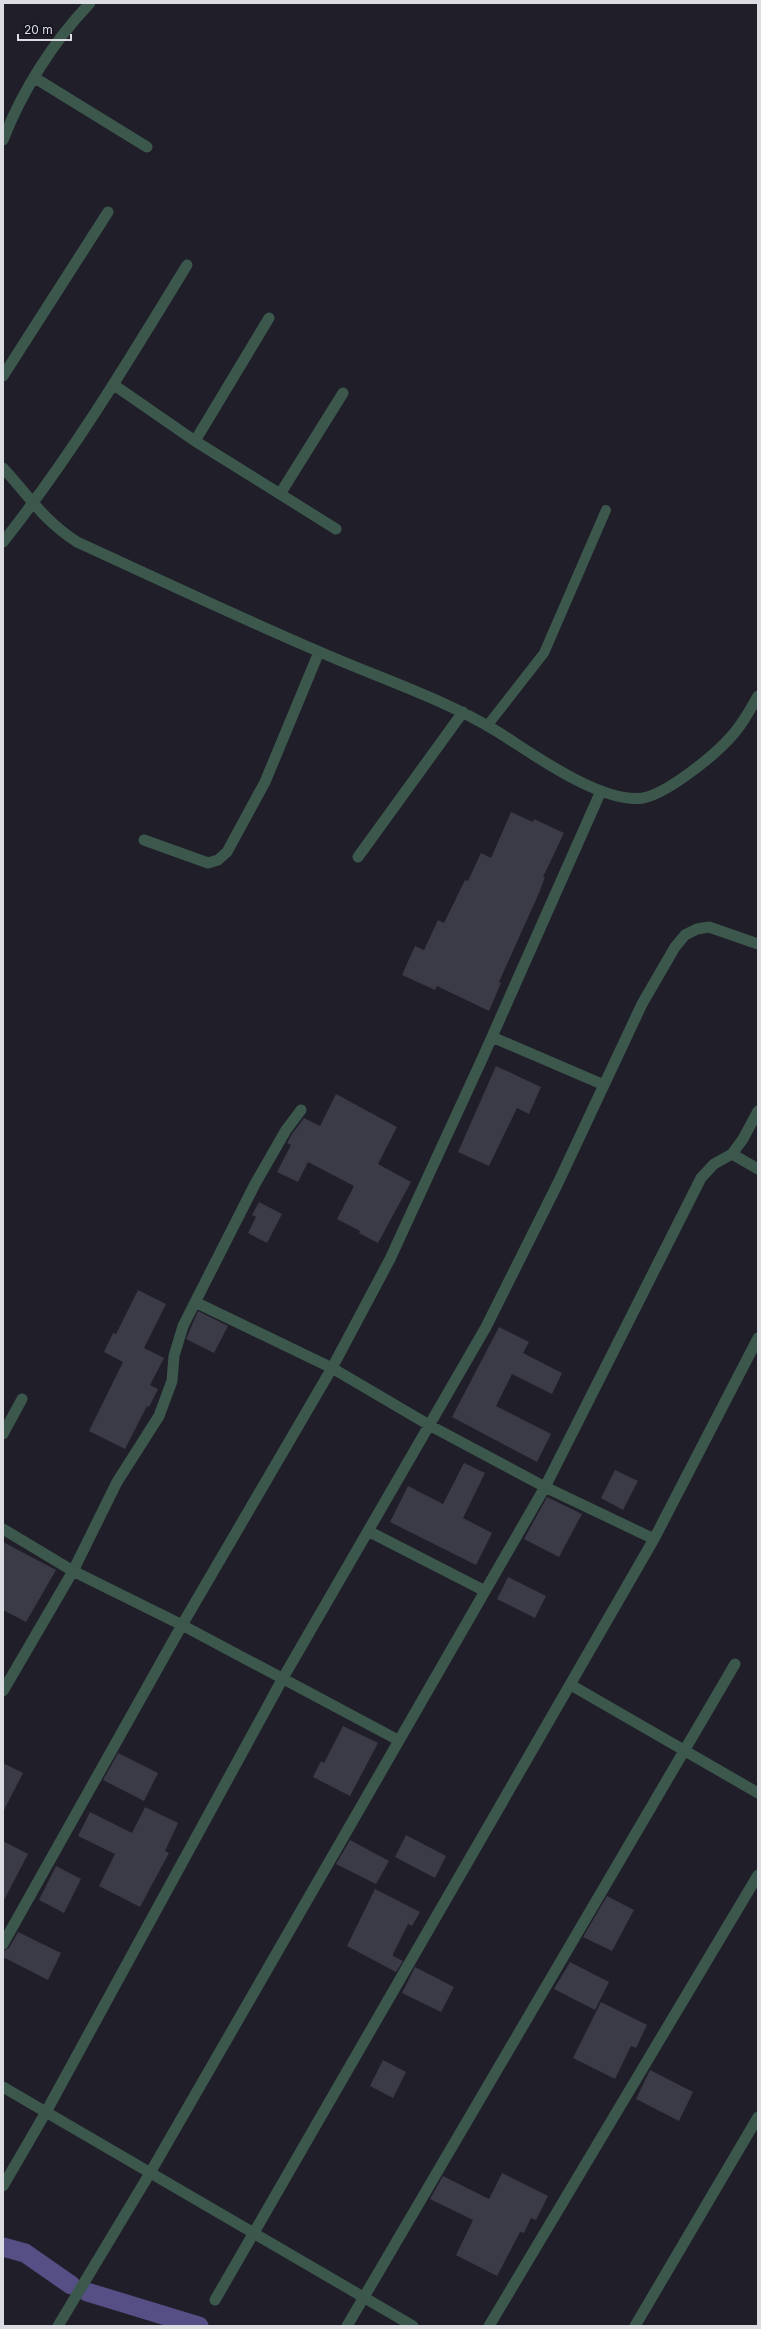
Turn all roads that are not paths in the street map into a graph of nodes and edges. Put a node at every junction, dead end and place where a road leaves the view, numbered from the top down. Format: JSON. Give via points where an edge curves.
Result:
{"nodes":[{"id":1,"x":90,"y":3,"type":"edge"},
{"id":2,"x":35,"y":78,"type":"junction"},
{"id":3,"x":3,"y":140,"type":"edge"},
{"id":4,"x":147,"y":147,"type":"dead end"},
{"id":5,"x":108,"y":212,"type":"dead end"},
{"id":6,"x":187,"y":265,"type":"dead end"},
{"id":7,"x":269,"y":318,"type":"dead end"},
{"id":8,"x":3,"y":376,"type":"edge"},
{"id":9,"x":114,"y":385,"type":"junction"},
{"id":10,"x":343,"y":392,"type":"dead end"},
{"id":11,"x":195,"y":441,"type":"junction"},
{"id":12,"x":3,"y":468,"type":"edge"},
{"id":13,"x":280,"y":494,"type":"junction"},
{"id":14,"x":32,"y":505,"type":"junction"},
{"id":15,"x":606,"y":510,"type":"dead end"},
{"id":16,"x":336,"y":529,"type":"dead end"},
{"id":17,"x":3,"y":542,"type":"edge"},
{"id":18,"x":319,"y":652,"type":"junction"},
{"id":19,"x":758,"y":696,"type":"edge"},
{"id":20,"x":463,"y":712,"type":"junction"},
{"id":21,"x":487,"y":726,"type":"junction"},
{"id":22,"x":601,"y":791,"type":"junction"},
{"id":23,"x":144,"y":840,"type":"dead end"},
{"id":24,"x":358,"y":857,"type":"dead end"},
{"id":25,"x":758,"y":944,"type":"edge"},
{"id":26,"x":492,"y":1037,"type":"junction"},
{"id":27,"x":604,"y":1085,"type":"junction"},
{"id":28,"x":301,"y":1110,"type":"dead end"},
{"id":29,"x":758,"y":1112,"type":"edge"},
{"id":30,"x":732,"y":1154,"type":"junction"},
{"id":31,"x":758,"y":1168,"type":"edge"},
{"id":32,"x":195,"y":1302,"type":"junction"},
{"id":33,"x":758,"y":1338,"type":"edge"},
{"id":34,"x":332,"y":1368,"type":"junction"},
{"id":35,"x":22,"y":1399,"type":"dead end"},
{"id":36,"x":429,"y":1425,"type":"junction"},
{"id":37,"x":3,"y":1434,"type":"edge"},
{"id":38,"x":545,"y":1487,"type":"junction"},
{"id":39,"x":3,"y":1529,"type":"edge"},
{"id":40,"x":368,"y":1531,"type":"junction"},
{"id":41,"x":654,"y":1539,"type":"junction"},
{"id":42,"x":73,"y":1571,"type":"junction"},
{"id":43,"x":485,"y":1591,"type":"junction"},
{"id":44,"x":182,"y":1624,"type":"junction"},
{"id":45,"x":735,"y":1664,"type":"dead end"},
{"id":46,"x":283,"y":1678,"type":"junction"},
{"id":47,"x":571,"y":1685,"type":"junction"},
{"id":48,"x":3,"y":1691,"type":"edge"},
{"id":49,"x":398,"y":1740,"type":"junction"},
{"id":50,"x":684,"y":1749,"type":"junction"},
{"id":51,"x":758,"y":1793,"type":"edge"},
{"id":52,"x":758,"y":1875,"type":"edge"},
{"id":53,"x":3,"y":1944,"type":"edge"},
{"id":54,"x":3,"y":2087,"type":"edge"},
{"id":55,"x":46,"y":2112,"type":"junction"},
{"id":56,"x":758,"y":2117,"type":"edge"},
{"id":57,"x":150,"y":2173,"type":"junction"},
{"id":58,"x":3,"y":2186,"type":"edge"},
{"id":59,"x":254,"y":2234,"type":"junction"},
{"id":60,"x":363,"y":2297,"type":"junction"},
{"id":61,"x":215,"y":2300,"type":"dead end"},
{"id":62,"x":58,"y":2326,"type":"edge"},
{"id":63,"x":347,"y":2326,"type":"edge"},
{"id":64,"x":413,"y":2326,"type":"edge"},
{"id":65,"x":489,"y":2326,"type":"edge"},
{"id":66,"x":634,"y":2326,"type":"edge"}],
"edges":[{"from":1,"to":2,"type":"street","via":[[54,46]]},
{"from":2,"to":3,"type":"street","via":[[14,113]]},
{"from":2,"to":4,"type":"street"},
{"from":5,"to":8,"type":"street"},
{"from":6,"to":9,"type":"street"},
{"from":7,"to":11,"type":"street"},
{"from":9,"to":11,"type":"street"},
{"from":9,"to":14,"type":"street"},
{"from":10,"to":13,"type":"street"},
{"from":11,"to":13,"type":"street"},
{"from":12,"to":14,"type":"street"},
{"from":13,"to":16,"type":"street"},
{"from":14,"to":17,"type":"street"},
{"from":14,"to":18,"type":"street","via":[[56,529],[76,542]]},
{"from":15,"to":21,"type":"lane","via":[[544,653]]},
{"from":18,"to":20,"type":"street"},
{"from":18,"to":23,"type":"street","via":[[265,782],[227,852],[218,860],[208,863]]},
{"from":19,"to":22,"type":"street","via":[[741,725],[726,742],[669,788],[643,798]]},
{"from":20,"to":21,"type":"street"},
{"from":20,"to":24,"type":"street"},
{"from":21,"to":22,"type":"street","via":[[571,777]]},
{"from":22,"to":26,"type":"street"},
{"from":25,"to":27,"type":"street","via":[[709,927],[685,935],[675,947],[642,1004]]},
{"from":26,"to":27,"type":"street"},
{"from":26,"to":34,"type":"street","via":[[390,1259]]},
{"from":27,"to":36,"type":"street","via":[[486,1327]]},
{"from":28,"to":32,"type":"street","via":[[286,1130],[255,1184]]},
{"from":29,"to":30,"type":"street"},
{"from":30,"to":31,"type":"street"},
{"from":30,"to":38,"type":"street","via":[[714,1164],[698,1185]]},
{"from":32,"to":34,"type":"street"},
{"from":32,"to":42,"type":"street","via":[[177,1342],[172,1381],[166,1402],[117,1482]]},
{"from":33,"to":41,"type":"street"},
{"from":34,"to":36,"type":"street"},
{"from":34,"to":44,"type":"street"},
{"from":35,"to":37,"type":"street"},
{"from":36,"to":38,"type":"street"},
{"from":36,"to":40,"type":"street"},
{"from":38,"to":41,"type":"street"},
{"from":38,"to":43,"type":"street"},
{"from":39,"to":42,"type":"street"},
{"from":40,"to":43,"type":"street"},
{"from":40,"to":46,"type":"street"},
{"from":41,"to":47,"type":"street"},
{"from":42,"to":44,"type":"street"},
{"from":42,"to":48,"type":"street"},
{"from":43,"to":49,"type":"street"},
{"from":44,"to":46,"type":"street"},
{"from":44,"to":53,"type":"street"},
{"from":45,"to":50,"type":"street"},
{"from":46,"to":49,"type":"street"},
{"from":46,"to":55,"type":"street"},
{"from":47,"to":50,"type":"street"},
{"from":47,"to":59,"type":"street"},
{"from":49,"to":57,"type":"street"},
{"from":50,"to":51,"type":"street"},
{"from":50,"to":60,"type":"street"},
{"from":52,"to":65,"type":"street"},
{"from":54,"to":55,"type":"street"},
{"from":55,"to":57,"type":"street"},
{"from":55,"to":58,"type":"street"},
{"from":56,"to":66,"type":"street"},
{"from":57,"to":59,"type":"street"},
{"from":57,"to":62,"type":"street"},
{"from":59,"to":60,"type":"street"},
{"from":59,"to":61,"type":"street"},
{"from":60,"to":63,"type":"street"},
{"from":60,"to":64,"type":"street"}]}
